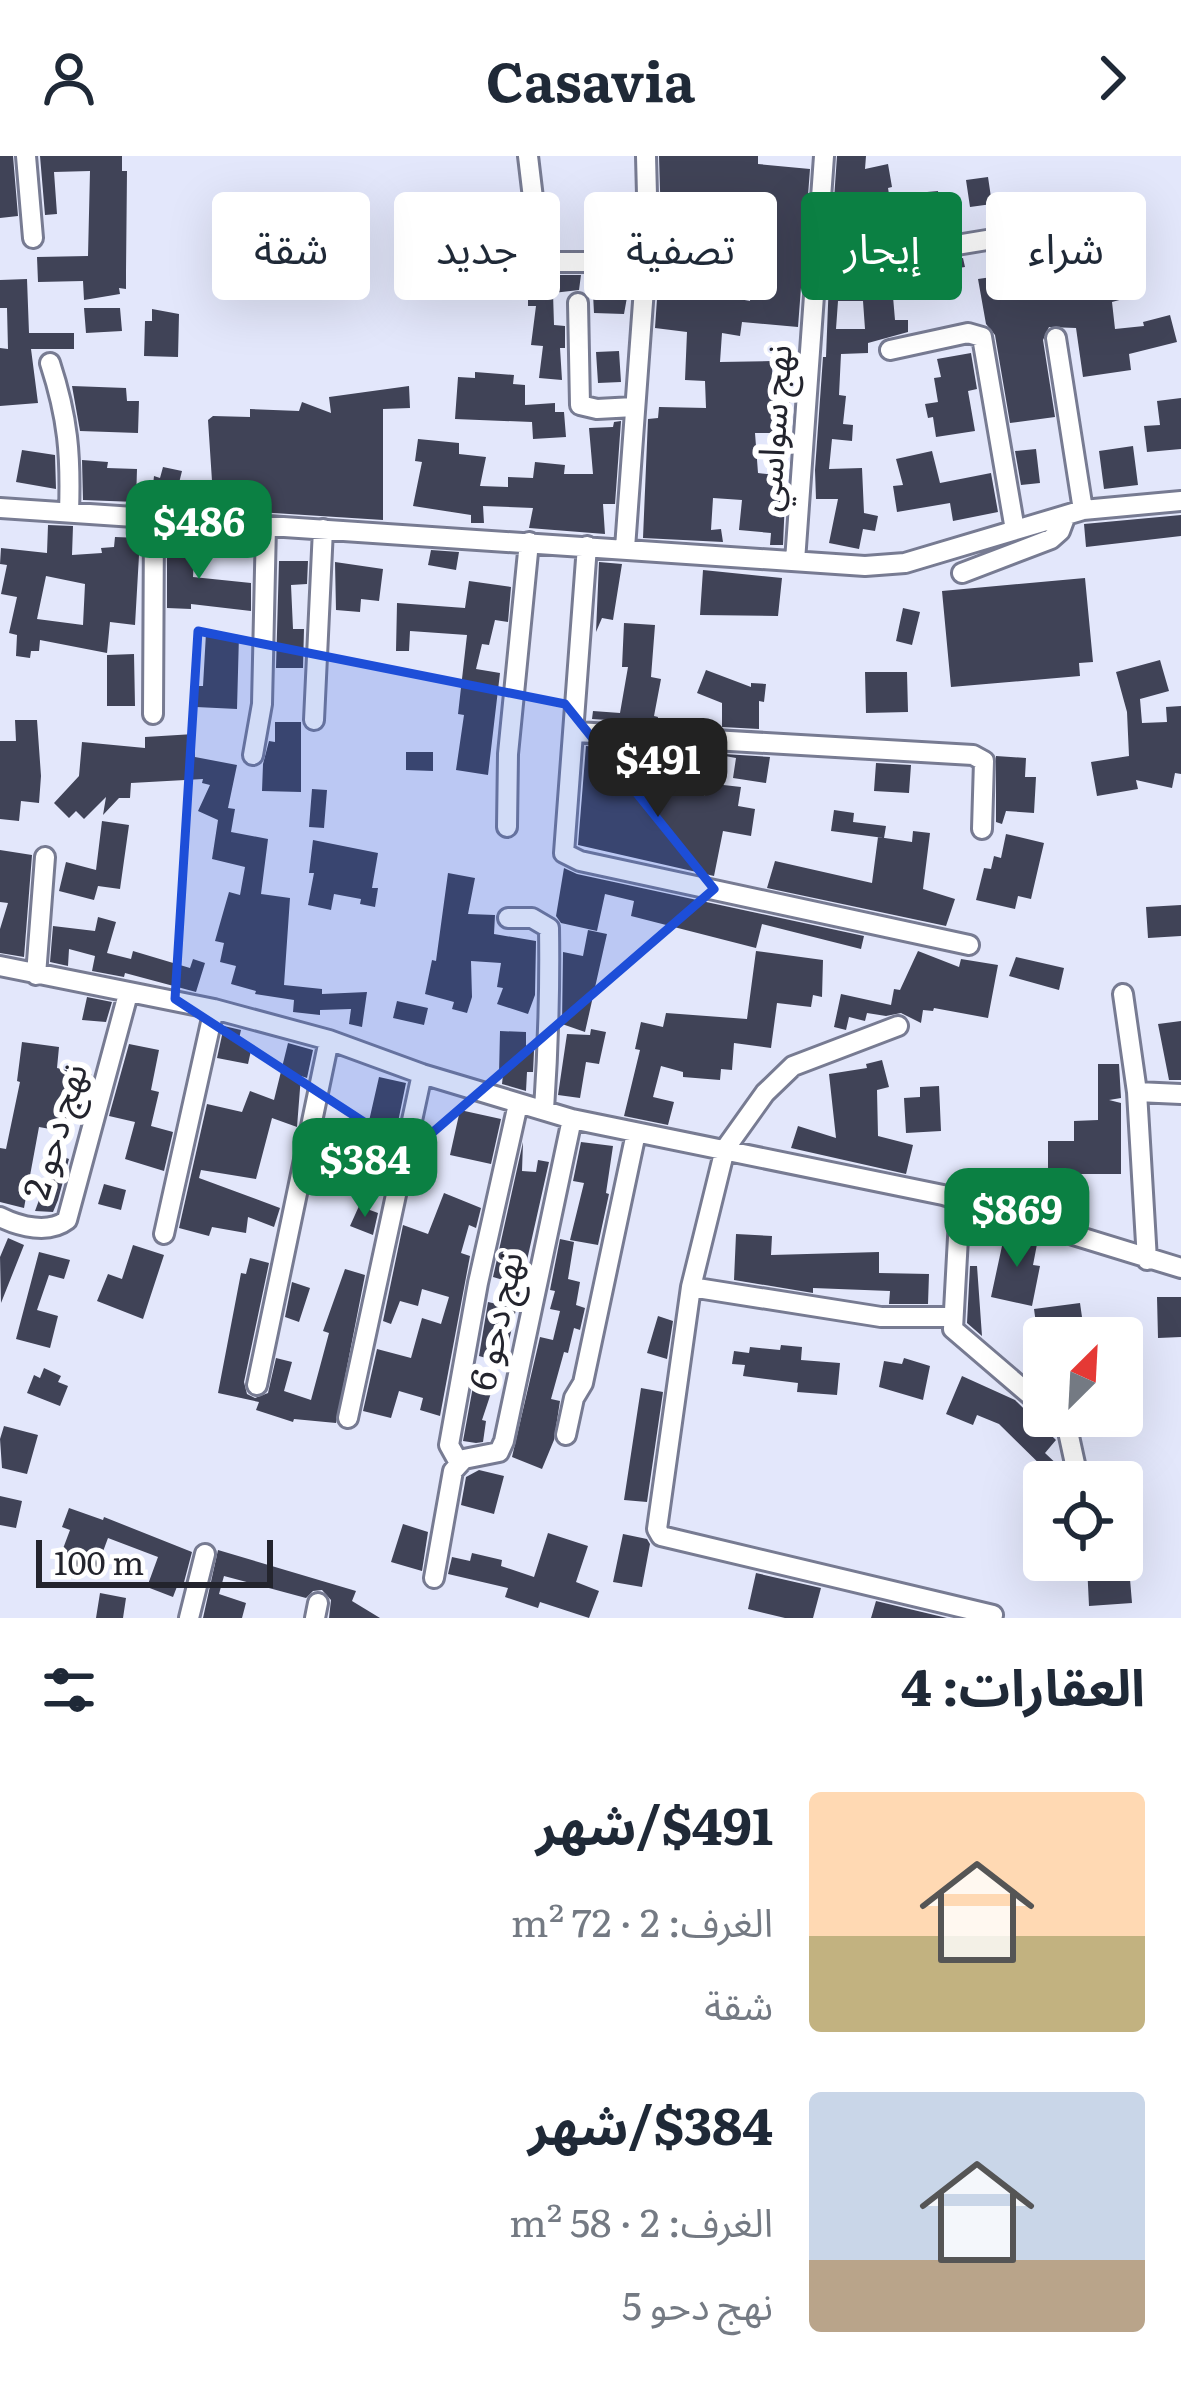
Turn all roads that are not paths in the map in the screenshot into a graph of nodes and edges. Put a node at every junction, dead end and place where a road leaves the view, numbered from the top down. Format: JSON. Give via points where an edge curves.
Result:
{"nodes":[{"id":1,"x":26,"y":156,"type":"edge"},
{"id":2,"x":528,"y":156,"type":"edge"},
{"id":3,"x":646,"y":156,"type":"edge"},
{"id":4,"x":824,"y":156,"type":"edge"},
{"id":5,"x":646,"y":192,"type":"edge"},
{"id":6,"x":822,"y":192,"type":"edge"},
{"id":7,"x":33,"y":238,"type":"dead end"},
{"id":8,"x":584,"y":262,"type":"edge"},
{"id":9,"x":643,"y":300,"type":"edge"},
{"id":10,"x":815,"y":300,"type":"edge"},
{"id":11,"x":578,"y":303,"type":"dead end"},
{"id":12,"x":1056,"y":338,"type":"dead end"},
{"id":13,"x":890,"y":350,"type":"dead end"},
{"id":14,"x":50,"y":363,"type":"dead end"},
{"id":15,"x":634,"y":407,"type":"junction"},
{"id":16,"x":1181,"y":501,"type":"edge"},
{"id":17,"x":0,"y":508,"type":"edge"},
{"id":18,"x":69,"y":512,"type":"junction"},
{"id":19,"x":1075,"y":513,"type":"junction"},
{"id":20,"x":154,"y":518,"type":"junction"},
{"id":21,"x":266,"y":525,"type":"junction"},
{"id":22,"x":322,"y":529,"type":"junction"},
{"id":23,"x":1016,"y":530,"type":"junction"},
{"id":24,"x":529,"y":542,"type":"junction"},
{"id":25,"x":587,"y":546,"type":"junction"},
{"id":26,"x":625,"y":548,"type":"junction"},
{"id":27,"x":796,"y":562,"type":"junction"},
{"id":28,"x":962,"y":573,"type":"dead end"},
{"id":29,"x":153,"y":714,"type":"dead end"},
{"id":30,"x":314,"y":720,"type":"dead end"},
{"id":31,"x":576,"y":731,"type":"junction"},
{"id":32,"x":253,"y":755,"type":"dead end"},
{"id":33,"x":507,"y":827,"type":"dead end"},
{"id":34,"x":982,"y":829,"type":"dead end"},
{"id":35,"x":46,"y":857,"type":"dead end"},
{"id":36,"x":508,"y":917,"type":"dead end"},
{"id":37,"x":969,"y":945,"type":"dead end"},
{"id":38,"x":0,"y":967,"type":"edge"},
{"id":39,"x":36,"y":975,"type":"junction"},
{"id":40,"x":128,"y":994,"type":"junction"},
{"id":41,"x":1123,"y":994,"type":"dead end"},
{"id":42,"x":214,"y":1009,"type":"junction"},
{"id":43,"x":898,"y":1026,"type":"dead end"},
{"id":44,"x":329,"y":1040,"type":"junction"},
{"id":45,"x":422,"y":1074,"type":"junction"},
{"id":46,"x":1137,"y":1092,"type":"junction"},
{"id":47,"x":1181,"y":1094,"type":"edge"},
{"id":48,"x":518,"y":1104,"type":"junction"},
{"id":49,"x":544,"y":1110,"type":"junction"},
{"id":50,"x":572,"y":1119,"type":"junction"},
{"id":51,"x":636,"y":1133,"type":"junction"},
{"id":52,"x":725,"y":1149,"type":"junction"},
{"id":53,"x":960,"y":1201,"type":"junction"},
{"id":54,"x":0,"y":1217,"type":"edge"},
{"id":55,"x":164,"y":1234,"type":"dead end"},
{"id":56,"x":1147,"y":1259,"type":"junction"},
{"id":57,"x":1181,"y":1268,"type":"edge"},
{"id":58,"x":691,"y":1287,"type":"junction"},
{"id":59,"x":953,"y":1317,"type":"junction"},
{"id":60,"x":256,"y":1384,"type":"dead end"},
{"id":61,"x":1023,"y":1389,"type":"edge"},
{"id":62,"x":347,"y":1418,"type":"dead end"},
{"id":63,"x":566,"y":1436,"type":"dead end"},
{"id":64,"x":459,"y":1463,"type":"junction"},
{"id":65,"x":206,"y":1554,"type":"dead end"},
{"id":66,"x":434,"y":1578,"type":"dead end"},
{"id":67,"x":993,"y":1615,"type":"dead end"},
{"id":68,"x":189,"y":1618,"type":"edge"}],
"edges":[{"from":1,"to":7,"type":"street"},
{"from":2,"to":8,"type":"street","via":[[532,258]]},
{"from":3,"to":5,"type":"street"},
{"from":4,"to":6,"type":"street","name":"نهج سواسي"},
{"from":9,"to":15,"type":"street"},
{"from":10,"to":27,"type":"street","name":"نهج سواسي"},
{"from":11,"to":15,"type":"street","via":[[580,404]]},
{"from":12,"to":19,"type":"street"},
{"from":13,"to":23,"type":"street","via":[[968,332],[982,337]]},
{"from":14,"to":18,"type":"street","via":[[67,414]]},
{"from":15,"to":26,"type":"street"},
{"from":16,"to":19,"type":"street"},
{"from":17,"to":18,"type":"street"},
{"from":18,"to":20,"type":"street"},
{"from":19,"to":23,"type":"street"},
{"from":19,"to":28,"type":"street","via":[[1051,538]]},
{"from":20,"to":21,"type":"street"},
{"from":20,"to":29,"type":"street"},
{"from":21,"to":22,"type":"street"},
{"from":21,"to":32,"type":"street","via":[[262,704]]},
{"from":22,"to":24,"type":"street"},
{"from":22,"to":30,"type":"street"},
{"from":23,"to":27,"type":"street","via":[[905,563]]},
{"from":24,"to":25,"type":"street"},
{"from":24,"to":33,"type":"street"},
{"from":25,"to":26,"type":"street"},
{"from":25,"to":31,"type":"street"},
{"from":26,"to":27,"type":"street"},
{"from":31,"to":34,"type":"street","via":[[973,755],[984,761]]},
{"from":31,"to":37,"type":"street","via":[[564,853],[572,859]]},
{"from":35,"to":39,"type":"street"},
{"from":36,"to":49,"type":"street","via":[[532,917],[549,928]]},
{"from":38,"to":39,"type":"street"},
{"from":39,"to":40,"type":"street"},
{"from":40,"to":42,"type":"street"},
{"from":40,"to":54,"type":"street","name":"نهج دحو 2","via":[[67,1220],[38,1228]]},
{"from":41,"to":46,"type":"street"},
{"from":42,"to":44,"type":"street"},
{"from":42,"to":55,"type":"street"},
{"from":43,"to":52,"type":"street","via":[[793,1066]]},
{"from":44,"to":45,"type":"street"},
{"from":44,"to":60,"type":"street"},
{"from":45,"to":48,"type":"street"},
{"from":45,"to":62,"type":"street"},
{"from":46,"to":47,"type":"street"},
{"from":46,"to":56,"type":"street"},
{"from":48,"to":49,"type":"street"},
{"from":48,"to":64,"type":"street","via":[[449,1444]]},
{"from":49,"to":50,"type":"street"},
{"from":50,"to":51,"type":"street"},
{"from":50,"to":64,"type":"street","name":"نهج دحو 6","via":[[504,1441],[499,1452]]},
{"from":51,"to":52,"type":"street"},
{"from":51,"to":63,"type":"street"},
{"from":52,"to":53,"type":"street"},
{"from":52,"to":58,"type":"street"},
{"from":53,"to":56,"type":"street"},
{"from":53,"to":59,"type":"street"},
{"from":56,"to":57,"type":"street"},
{"from":58,"to":59,"type":"street","via":[[880,1317]]},
{"from":58,"to":67,"type":"street","via":[[656,1518],[661,1535]]},
{"from":59,"to":61,"type":"street","via":[[953,1330]]},
{"from":64,"to":66,"type":"street"},
{"from":65,"to":68,"type":"street"}]}
